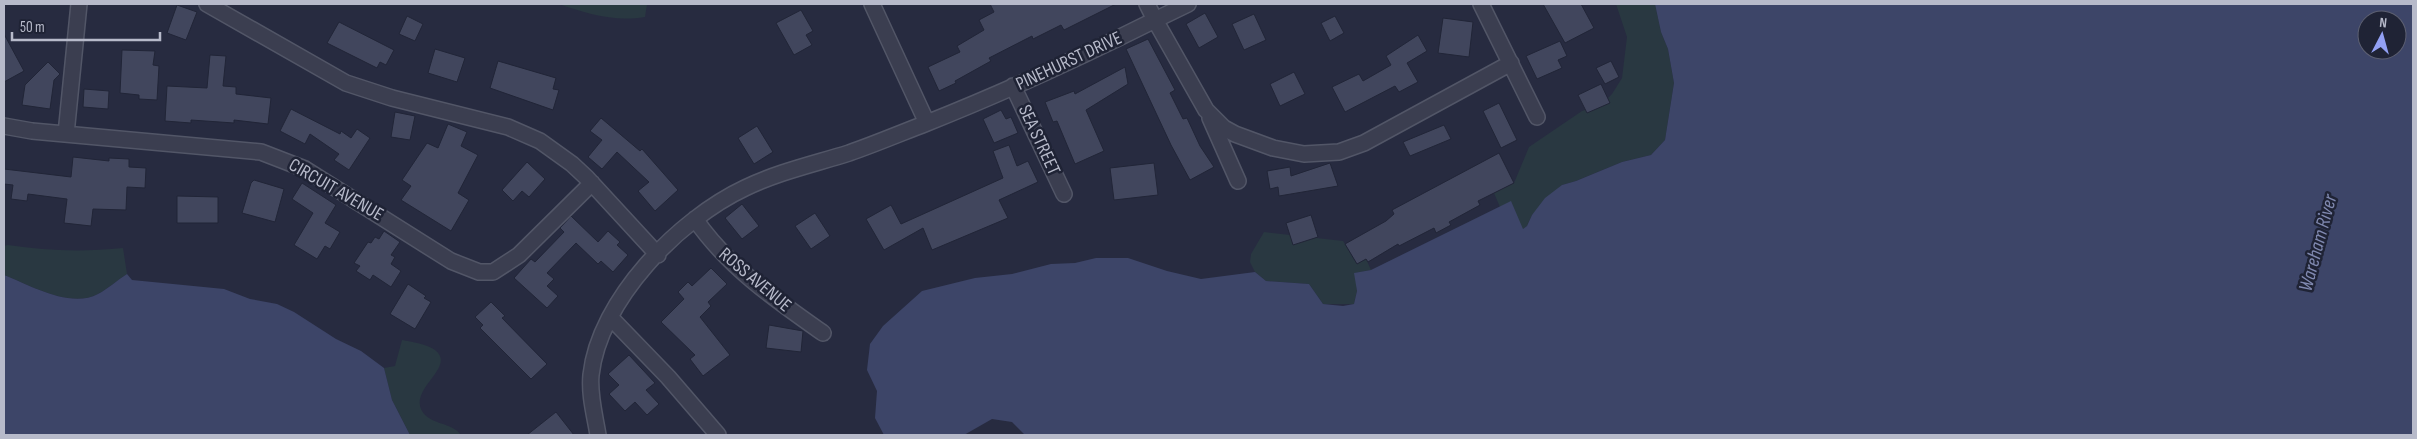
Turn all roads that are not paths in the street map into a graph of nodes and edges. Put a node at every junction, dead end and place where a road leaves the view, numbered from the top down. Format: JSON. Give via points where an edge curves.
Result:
{"nodes":[{"id":1,"x":79,"y":4,"type":"edge"},
{"id":2,"x":207,"y":4,"type":"edge"},
{"id":3,"x":872,"y":4,"type":"edge"},
{"id":4,"x":1147,"y":4,"type":"edge"},
{"id":5,"x":1188,"y":4,"type":"edge"},
{"id":6,"x":1481,"y":4,"type":"edge"},
{"id":7,"x":1155,"y":20,"type":"junction"},
{"id":8,"x":1511,"y":63,"type":"junction"},
{"id":9,"x":1014,"y":86,"type":"junction"},
{"id":10,"x":1206,"y":110,"type":"junction"},
{"id":11,"x":1537,"y":117,"type":"dead end"},
{"id":12,"x":927,"y":123,"type":"junction"},
{"id":13,"x":4,"y":126,"type":"edge"},
{"id":14,"x":66,"y":134,"type":"junction"},
{"id":15,"x":1238,"y":181,"type":"dead end"},
{"id":16,"x":592,"y":183,"type":"junction"},
{"id":17,"x":1064,"y":194,"type":"dead end"},
{"id":18,"x":695,"y":219,"type":"junction"},
{"id":19,"x":658,"y":254,"type":"junction"},
{"id":20,"x":610,"y":317,"type":"junction"},
{"id":21,"x":823,"y":333,"type":"dead end"},
{"id":22,"x":598,"y":435,"type":"edge"},
{"id":23,"x":718,"y":435,"type":"edge"}],
"edges":[{"from":1,"to":14,"type":"street"},
{"from":2,"to":16,"type":"street","via":[[346,83],[392,98],[488,121],[532,137],[556,151]]},
{"from":3,"to":12,"type":"street"},
{"from":4,"to":7,"type":"street"},
{"from":5,"to":7,"type":"street","name":"PINEHURST DRIVE"},
{"from":6,"to":8,"type":"street"},
{"from":7,"to":9,"type":"street","name":"PINEHURST DRIVE","via":[[1066,65]]},
{"from":7,"to":10,"type":"street"},
{"from":8,"to":10,"type":"street","via":[[1364,143],[1339,152],[1304,154],[1274,148],[1224,128]]},
{"from":8,"to":11,"type":"street"},
{"from":9,"to":12,"type":"street","name":"PINEHURST DRIVE"},
{"from":9,"to":17,"type":"street","name":"SEA STREET"},
{"from":10,"to":15,"type":"street"},
{"from":12,"to":18,"type":"street","name":"PINEHURST DRIVE","via":[[746,187]]},
{"from":13,"to":14,"type":"street","name":"CIRCUIT AVENUE"},
{"from":14,"to":16,"type":"street","name":"CIRCUIT AVENUE","via":[[261,152],[283,159],[305,169],[451,261],[479,272],[493,272],[519,255]]},
{"from":16,"to":19,"type":"street"},
{"from":18,"to":19,"type":"street","name":"PINEHURST DRIVE"},
{"from":18,"to":21,"type":"street","name":"ROSS AVENUE","via":[[711,243],[768,295]]},
{"from":19,"to":20,"type":"street","name":"PINEHURST DRIVE"},
{"from":20,"to":22,"type":"street","name":"PINEHURST DRIVE","via":[[598,345],[591,374]]},
{"from":20,"to":23,"type":"street","via":[[652,359]]}]}
